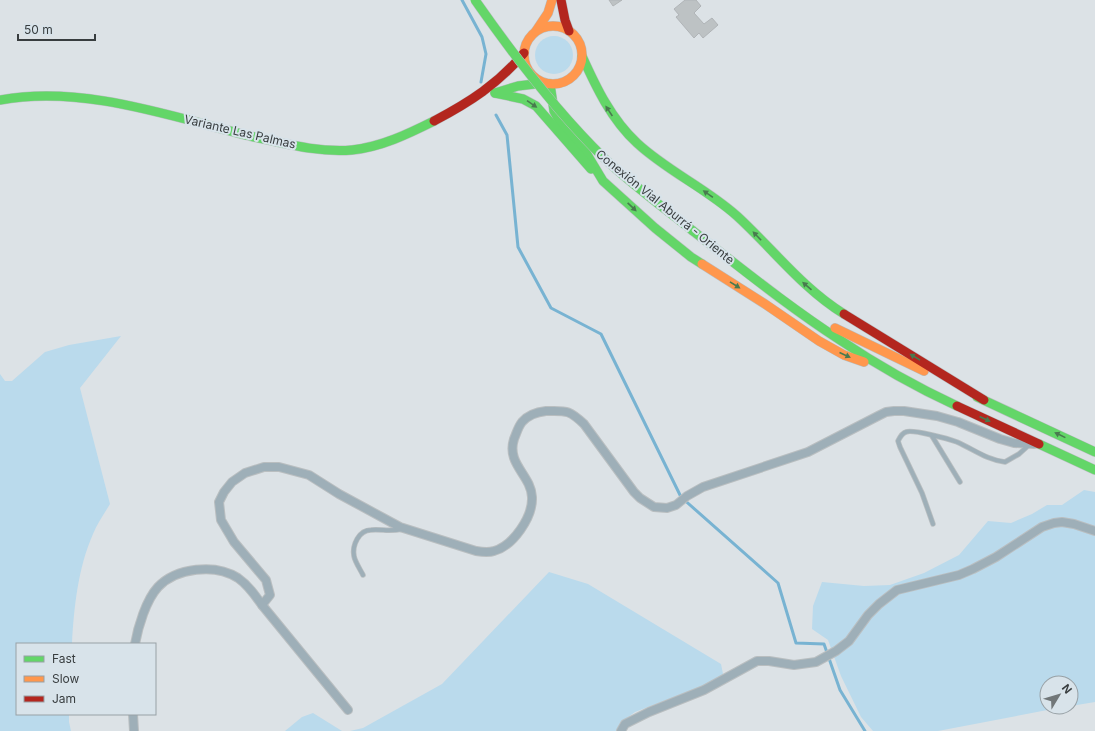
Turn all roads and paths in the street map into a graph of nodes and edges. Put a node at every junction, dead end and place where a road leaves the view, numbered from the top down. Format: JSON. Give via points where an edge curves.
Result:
{"nodes":[{"id":1,"x":475,"y":0,"type":"edge"},
{"id":2,"x":552,"y":0,"type":"edge"},
{"id":3,"x":561,"y":0,"type":"edge"},
{"id":4,"x":569,"y":31,"type":"junction"},
{"id":5,"x":535,"y":32,"type":"junction"},
{"id":6,"x":524,"y":53,"type":"junction"},
{"id":7,"x":582,"y":56,"type":"junction"},
{"id":8,"x":547,"y":83,"type":"junction"},
{"id":9,"x":495,"y":93,"type":"junction"},
{"id":10,"x":0,"y":100,"type":"edge"},
{"id":11,"x":472,"y":100,"type":"junction"},
{"id":12,"x":603,"y":181,"type":"junction"},
{"id":13,"x":794,"y":307,"type":"junction"},
{"id":14,"x":887,"y":370,"type":"junction"},
{"id":15,"x":984,"y":400,"type":"junction"},
{"id":16,"x":932,"y":436,"type":"junction"},
{"id":17,"x":1030,"y":444,"type":"junction"},
{"id":18,"x":1041,"y":445,"type":"junction"},
{"id":19,"x":1095,"y":452,"type":"edge"},
{"id":20,"x":1095,"y":470,"type":"edge"},
{"id":21,"x":960,"y":482,"type":"dead end"},
{"id":22,"x":932,"y":524,"type":"dead end"},
{"id":23,"x":404,"y":529,"type":"junction"},
{"id":24,"x":1095,"y":531,"type":"edge"},
{"id":25,"x":363,"y":575,"type":"dead end"},
{"id":26,"x":262,"y":605,"type":"junction"},
{"id":27,"x":135,"y":643,"type":"edge"},
{"id":28,"x":348,"y":710,"type":"dead end"},
{"id":29,"x":133,"y":715,"type":"edge"},
{"id":30,"x":134,"y":731,"type":"edge"},
{"id":31,"x":621,"y":731,"type":"edge"}],
"edges":[{"from":1,"to":13,"type":"main road","name":"Conexión Vial Aburrá - Oriente","bridge":true,"via":[[521,64],[567,121],[594,148],[623,175],[693,231]]},
{"from":2,"to":5,"type":"main road","via":[[548,13]]},
{"from":3,"to":4,"type":"main road"},
{"from":4,"to":5,"type":"main road","via":[[549,26]]},
{"from":4,"to":7,"type":"main road","via":[[580,44]]},
{"from":5,"to":6,"type":"main road","via":[[527,42]]},
{"from":6,"to":8,"type":"main road","via":[[529,71],[538,80]]},
{"from":6,"to":11,"type":"main road","name":"Variante Las Palmas","via":[[503,77]]},
{"from":7,"to":8,"type":"main road","via":[[576,74],[560,83]]},
{"from":15,"to":7,"type":"main road","one_way":true,"via":[[836,308],[796,276],[728,208],[642,147],[626,133],[608,110]]},
{"from":8,"to":9,"type":"main road","name":"Variante Las Palmas","via":[[518,86]]},
{"from":8,"to":12,"type":"main road","via":[[554,111],[585,151]]},
{"from":9,"to":11,"type":"main road","name":"Variante Las Palmas"},
{"from":9,"to":12,"type":"main road","one_way":true,"via":[[523,99],[536,106]]},
{"from":10,"to":11,"type":"main road","name":"Variante Las Palmas","via":[[33,96],[94,100],[295,146],[319,150],[352,150],[384,144]]},
{"from":12,"to":14,"type":"main road","one_way":true,"via":[[691,257],[819,341],[844,355]]},
{"from":13,"to":14,"type":"main road","via":[[839,340]]},
{"from":13,"to":15,"type":"main road"},
{"from":14,"to":18,"type":"main road","one_way":true},
{"from":19,"to":15,"type":"main road","one_way":true},
{"from":16,"to":17,"type":"lane","via":[[957,442],[982,456],[1005,462]]},
{"from":16,"to":21,"type":"lane"},
{"from":16,"to":22,"type":"lane","via":[[910,431],[902,434],[898,441],[922,493]]},
{"from":17,"to":18,"type":"street"},
{"from":17,"to":23,"type":"street","via":[[1000,439],[937,416],[904,411],[886,412],[808,452],[703,487],[667,508],[654,507],[640,498],[576,417],[567,411],[541,412],[525,419],[518,427],[512,446],[515,461],[531,488],[532,498],[527,520],[509,543],[493,552],[480,552]]},
{"from":18,"to":20,"type":"main road"},
{"from":23,"to":25,"type":"lane","via":[[392,532],[370,529],[359,535],[354,556]]},
{"from":23,"to":26,"type":"street","via":[[309,475],[279,467],[264,467],[245,473],[232,482],[224,492],[219,502],[221,520],[234,542],[266,580],[270,595]]},
{"from":24,"to":31,"type":"street","via":[[1062,522],[1042,527],[996,557],[966,572],[896,590],[868,615],[842,648],[816,662],[794,664],[757,661],[704,690],[625,724]]},
{"from":26,"to":27,"type":"street","via":[[252,590],[237,577],[220,571],[197,569],[178,573],[151,596],[141,619]]},
{"from":26,"to":28,"type":"street"},
{"from":29,"to":30,"type":"street"}]}
